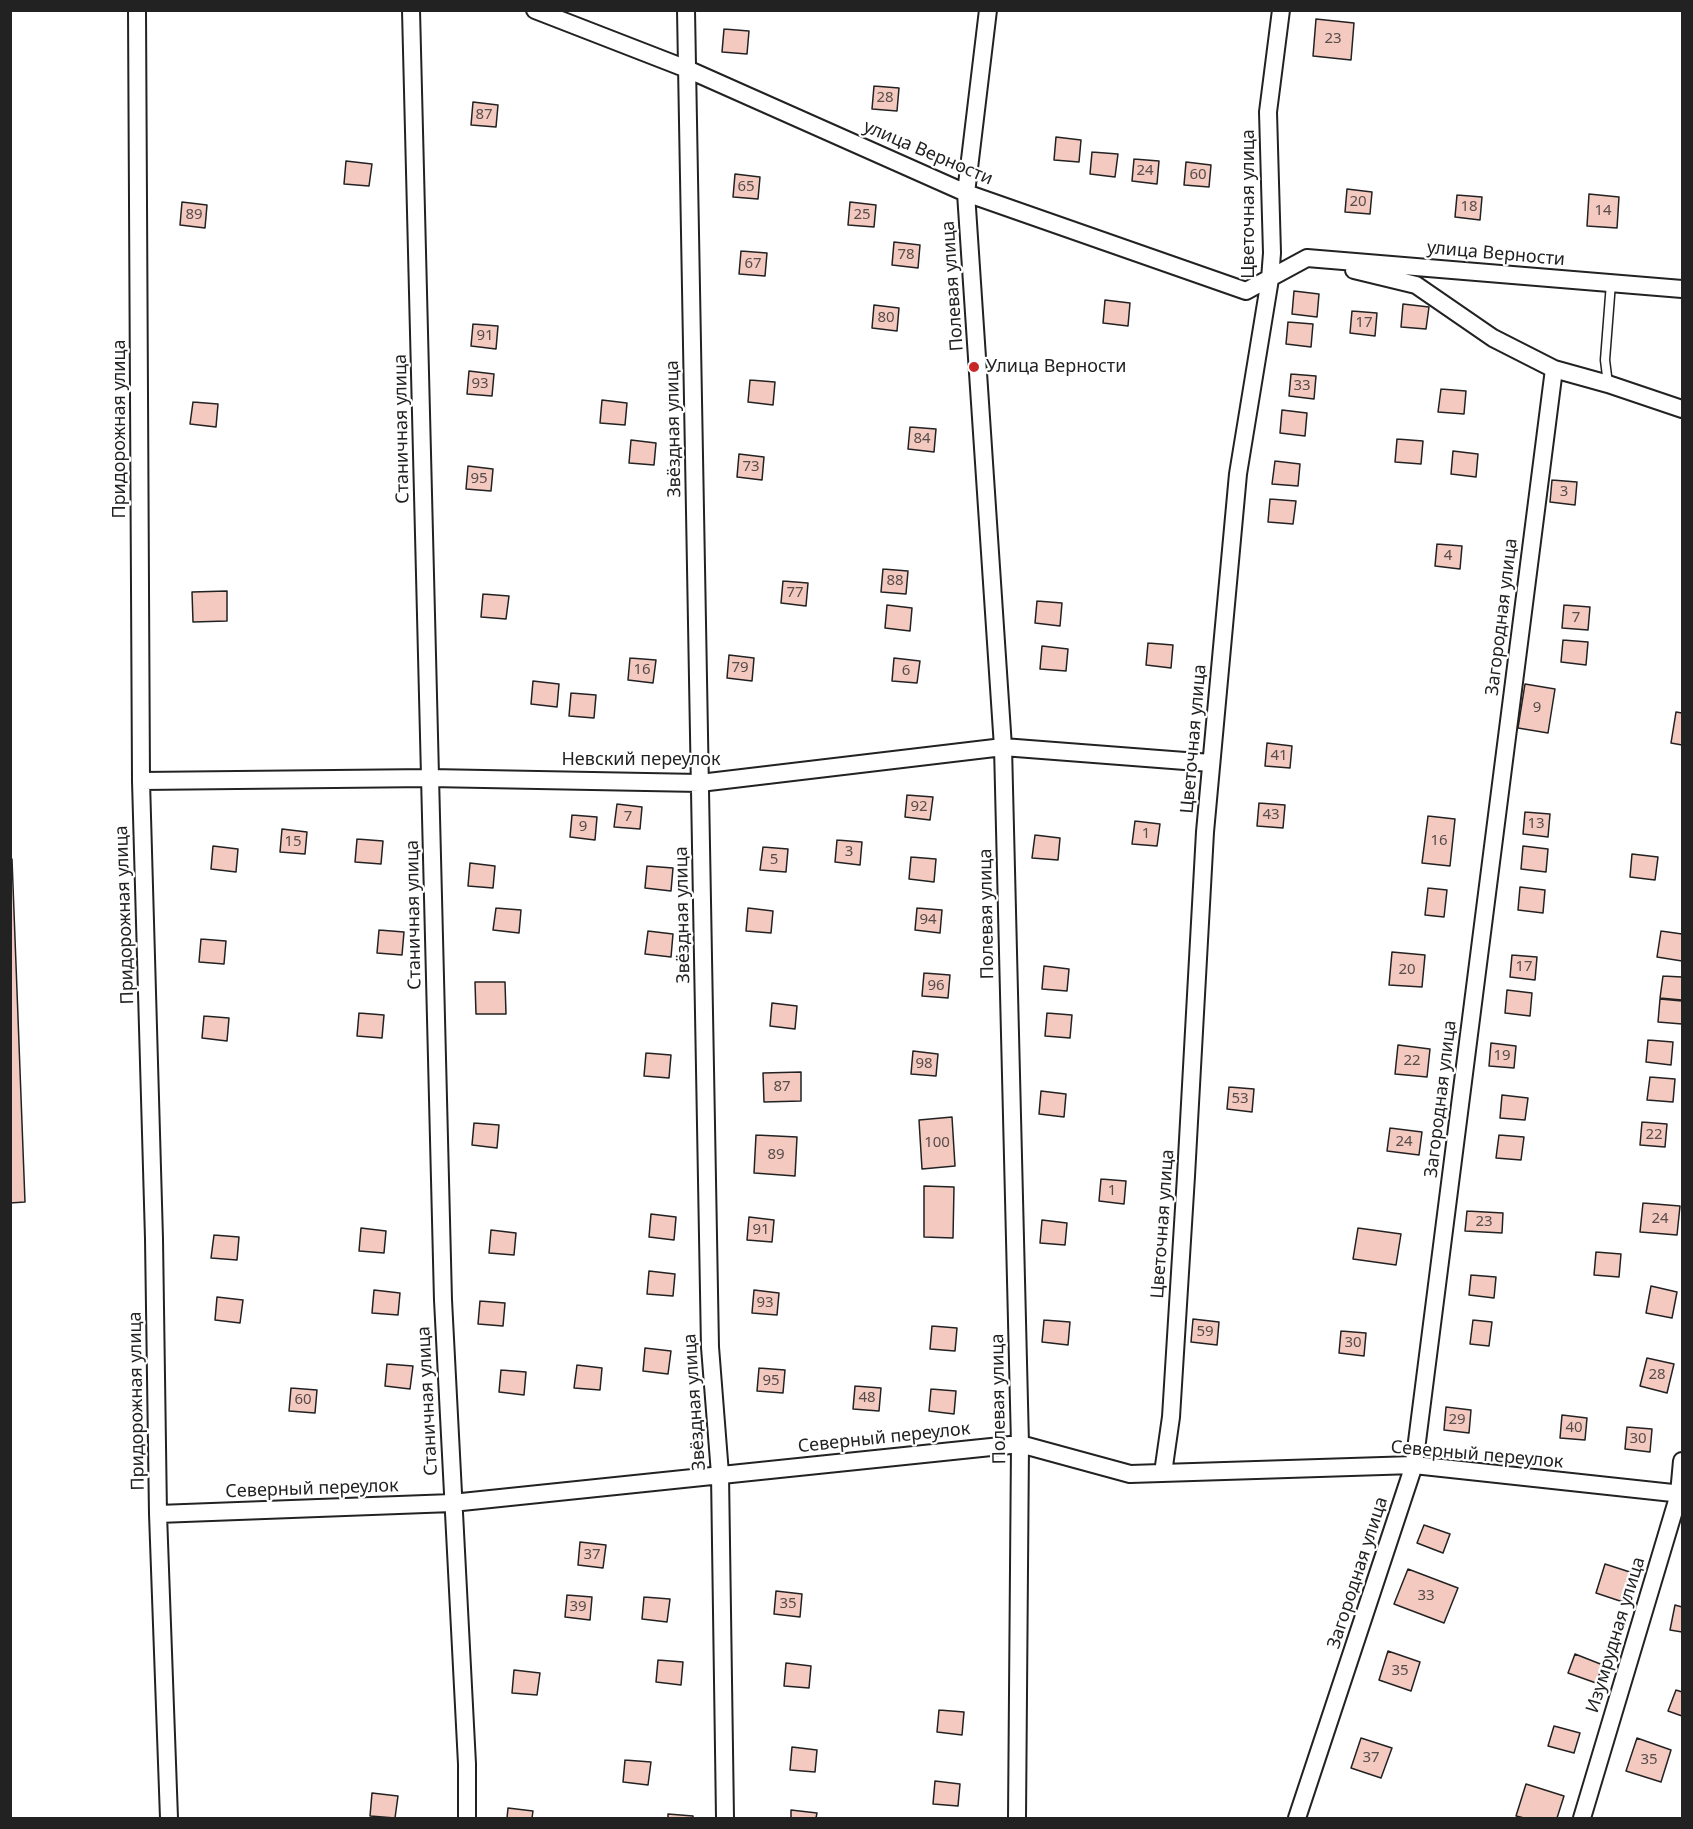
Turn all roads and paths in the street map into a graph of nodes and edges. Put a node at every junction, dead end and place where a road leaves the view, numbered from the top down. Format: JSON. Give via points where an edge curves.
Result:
{"nodes":[{"id":1,"x":137,"y":10,"type":"edge"},
{"id":2,"x":411,"y":10,"type":"edge"},
{"id":3,"x":535,"y":10,"type":"edge"},
{"id":4,"x":686,"y":10,"type":"edge"},
{"id":5,"x":988,"y":10,"type":"edge"},
{"id":6,"x":1281,"y":10,"type":"edge"},
{"id":7,"x":687,"y":69,"type":"junction"},
{"id":8,"x":966,"y":193,"type":"junction"},
{"id":9,"x":1307,"y":258,"type":"junction"},
{"id":10,"x":1270,"y":279,"type":"junction"},
{"id":11,"x":1611,"y":283,"type":"junction"},
{"id":12,"x":1683,"y":289,"type":"edge"},
{"id":13,"x":1554,"y":369,"type":"junction"},
{"id":14,"x":1608,"y":384,"type":"junction"},
{"id":15,"x":1683,"y":409,"type":"edge"},
{"id":16,"x":1003,"y":747,"type":"junction"},
{"id":17,"x":1211,"y":763,"type":"junction"},
{"id":18,"x":430,"y":778,"type":"junction"},
{"id":19,"x":141,"y":781,"type":"junction"},
{"id":20,"x":700,"y":783,"type":"junction"},
{"id":21,"x":1020,"y":1444,"type":"junction"},
{"id":22,"x":1683,"y":1461,"type":"edge"},
{"id":23,"x":1414,"y":1465,"type":"junction"},
{"id":24,"x":1163,"y":1473,"type":"junction"},
{"id":25,"x":720,"y":1474,"type":"junction"},
{"id":26,"x":1681,"y":1494,"type":"edge"},
{"id":27,"x":452,"y":1503,"type":"junction"},
{"id":28,"x":158,"y":1514,"type":"junction"},
{"id":29,"x":168,"y":1818,"type":"edge"},
{"id":30,"x":467,"y":1818,"type":"edge"},
{"id":31,"x":725,"y":1818,"type":"edge"},
{"id":32,"x":1017,"y":1818,"type":"edge"},
{"id":33,"x":1297,"y":1818,"type":"edge"},
{"id":34,"x":1582,"y":1818,"type":"edge"}],
"edges":[{"from":1,"to":19,"type":"street","name":"Придорожная улица"},
{"from":2,"to":18,"type":"street","name":"Станичная улица"},
{"from":3,"to":7,"type":"street","name":"улица Верности"},
{"from":4,"to":7,"type":"street","name":"Звёздная улица"},
{"from":5,"to":8,"type":"street","name":"Полевая улица"},
{"from":6,"to":10,"type":"street","name":"Цветочная улица","via":[[1268,112]]},
{"from":7,"to":8,"type":"street","name":"улица Верности"},
{"from":7,"to":20,"type":"street","name":"Звёздная улица"},
{"from":8,"to":10,"type":"street","name":"улица Верности","via":[[1246,291]]},
{"from":8,"to":16,"type":"street","name":"Полевая улица"},
{"from":9,"to":10,"type":"street","name":"улица Верности"},
{"from":9,"to":11,"type":"street","name":"улица Верности"},
{"from":9,"to":13,"type":"street","via":[[1416,285],[1493,338]]},
{"from":10,"to":17,"type":"street","name":"Цветочная улица","via":[[1238,474]]},
{"from":11,"to":12,"type":"street","name":"улица Верности"},
{"from":11,"to":14,"type":"lane","via":[[1605,360]]},
{"from":13,"to":14,"type":"street"},
{"from":13,"to":23,"type":"street","name":"Загородная улица"},
{"from":14,"to":15,"type":"street"},
{"from":16,"to":17,"type":"street","name":"Невский переулок"},
{"from":16,"to":20,"type":"street","name":"Невский переулок"},
{"from":16,"to":21,"type":"street","name":"Полевая улица"},
{"from":17,"to":24,"type":"street","name":"Цветочная улица","via":[[1171,1417]]},
{"from":18,"to":19,"type":"street","name":"Невский переулок"},
{"from":18,"to":20,"type":"street","name":"Невский переулок"},
{"from":18,"to":27,"type":"street","name":"Станичная улица"},
{"from":19,"to":28,"type":"street","name":"Придорожная улица"},
{"from":20,"to":25,"type":"street","name":"Звёздная улица","via":[[710,1347]]},
{"from":21,"to":24,"type":"street","name":"Северный переулок","via":[[1130,1474]]},
{"from":21,"to":25,"type":"street","name":"Северный переулок"},
{"from":21,"to":32,"type":"street","name":"Полевая улица"},
{"from":22,"to":26,"type":"street","name":"Изумрудная улица"},
{"from":23,"to":24,"type":"street","name":"Северный переулок"},
{"from":23,"to":26,"type":"street","name":"Северный переулок"},
{"from":23,"to":33,"type":"street","name":"Загородная улица"},
{"from":25,"to":27,"type":"street","name":"Северный переулок"},
{"from":25,"to":31,"type":"street","name":"Звёздная улица"},
{"from":26,"to":34,"type":"street","name":"Изумрудная улица"},
{"from":27,"to":28,"type":"street","name":"Северный переулок"},
{"from":27,"to":30,"type":"street","name":"Станичная улица"},
{"from":28,"to":29,"type":"street","name":"Придорожная улица"}]}
